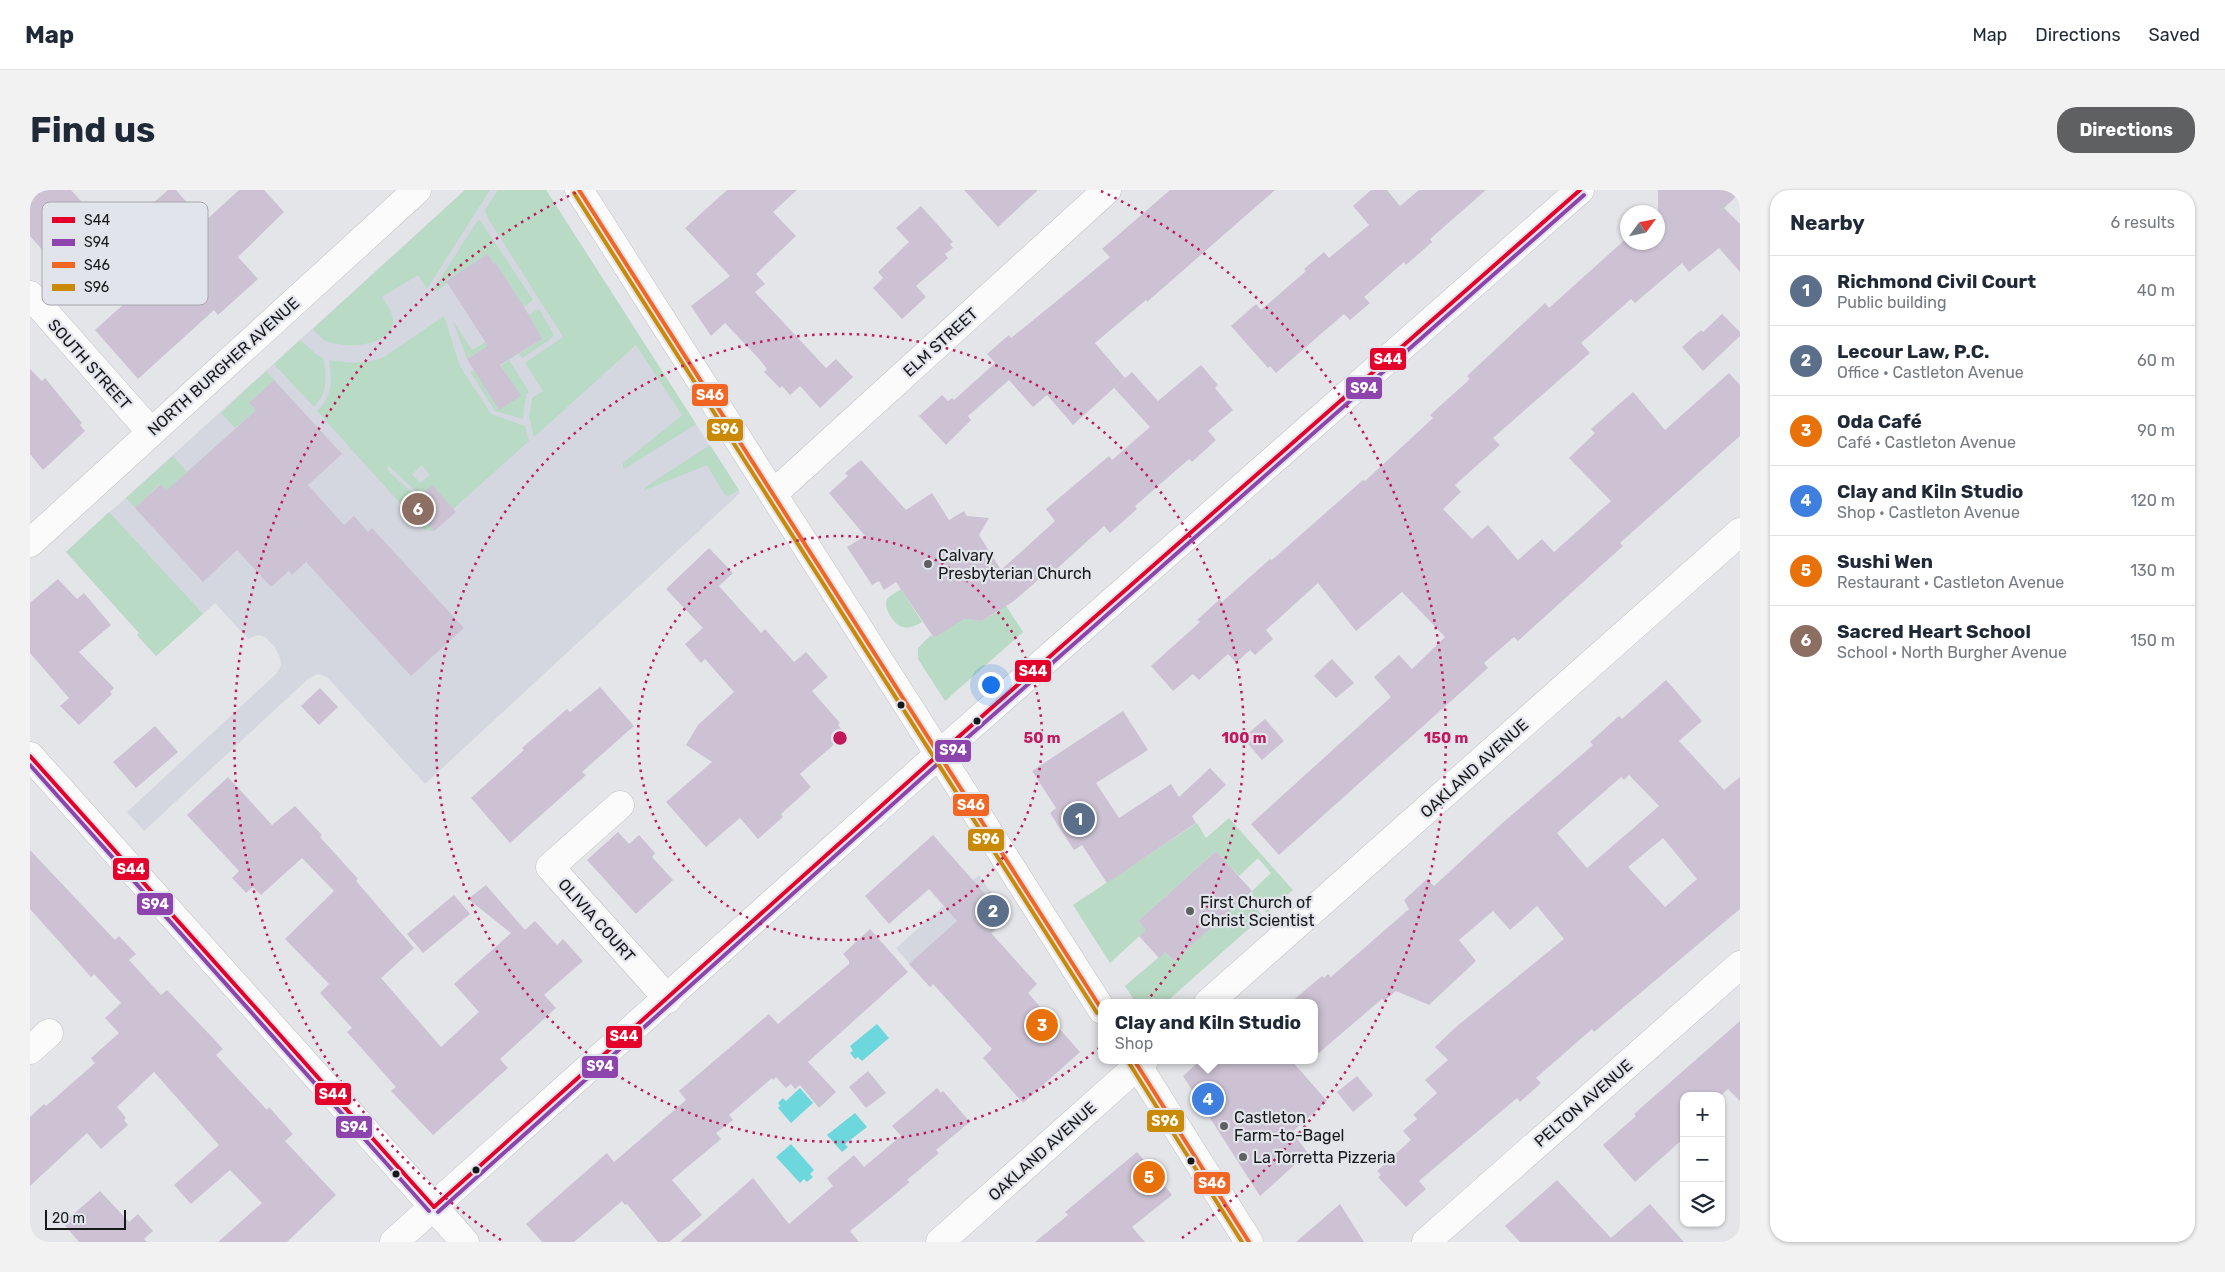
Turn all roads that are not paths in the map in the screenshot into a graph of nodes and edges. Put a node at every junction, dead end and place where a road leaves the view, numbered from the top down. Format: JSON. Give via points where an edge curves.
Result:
{"nodes":[{"id":1,"x":417,"y":190,"type":"edge"},
{"id":2,"x":579,"y":190,"type":"edge"},
{"id":3,"x":1107,"y":190,"type":"edge"},
{"id":4,"x":1580,"y":190,"type":"edge"},
{"id":5,"x":30,"y":296,"type":"edge"},
{"id":6,"x":151,"y":432,"type":"junction"},
{"id":7,"x":773,"y":494,"type":"junction"},
{"id":8,"x":1740,"y":532,"type":"edge"},
{"id":9,"x":30,"y":544,"type":"edge"},
{"id":10,"x":938,"y":755,"type":"junction"},
{"id":11,"x":30,"y":756,"type":"edge"},
{"id":12,"x":620,"y":805,"type":"dead end"},
{"id":13,"x":1740,"y":965,"type":"edge"},
{"id":14,"x":668,"y":999,"type":"junction"},
{"id":15,"x":1213,"y":999,"type":"edge"},
{"id":16,"x":1098,"y":1004,"type":"edge"},
{"id":17,"x":1136,"y":1064,"type":"edge"},
{"id":18,"x":1139,"y":1064,"type":"edge"},
{"id":19,"x":434,"y":1207,"type":"junction"},
{"id":20,"x":394,"y":1242,"type":"edge"},
{"id":21,"x":465,"y":1242,"type":"edge"},
{"id":22,"x":940,"y":1242,"type":"edge"},
{"id":23,"x":1249,"y":1242,"type":"edge"},
{"id":24,"x":1426,"y":1242,"type":"edge"}],
"edges":[{"from":1,"to":6,"type":"street","name":"NORTH BURGHER AVENUE"},
{"from":2,"to":7,"type":"street"},
{"from":3,"to":7,"type":"street","name":"ELM STREET"},
{"from":4,"to":10,"type":"street"},
{"from":5,"to":6,"type":"street","name":"SOUTH STREET"},
{"from":6,"to":9,"type":"street","name":"NORTH BURGHER AVENUE"},
{"from":7,"to":10,"type":"street"},
{"from":8,"to":15,"type":"street","name":"OAKLAND AVENUE"},
{"from":10,"to":14,"type":"street"},
{"from":10,"to":16,"type":"street"},
{"from":11,"to":19,"type":"street"},
{"from":12,"to":14,"type":"street","name":"OLIVIA COURT","via":[[550,867]]},
{"from":13,"to":24,"type":"street","name":"PELTON AVENUE"},
{"from":14,"to":19,"type":"street"},
{"from":17,"to":22,"type":"street","name":"OAKLAND AVENUE"},
{"from":18,"to":23,"type":"street"},
{"from":19,"to":20,"type":"street"},
{"from":19,"to":21,"type":"street"}]}
